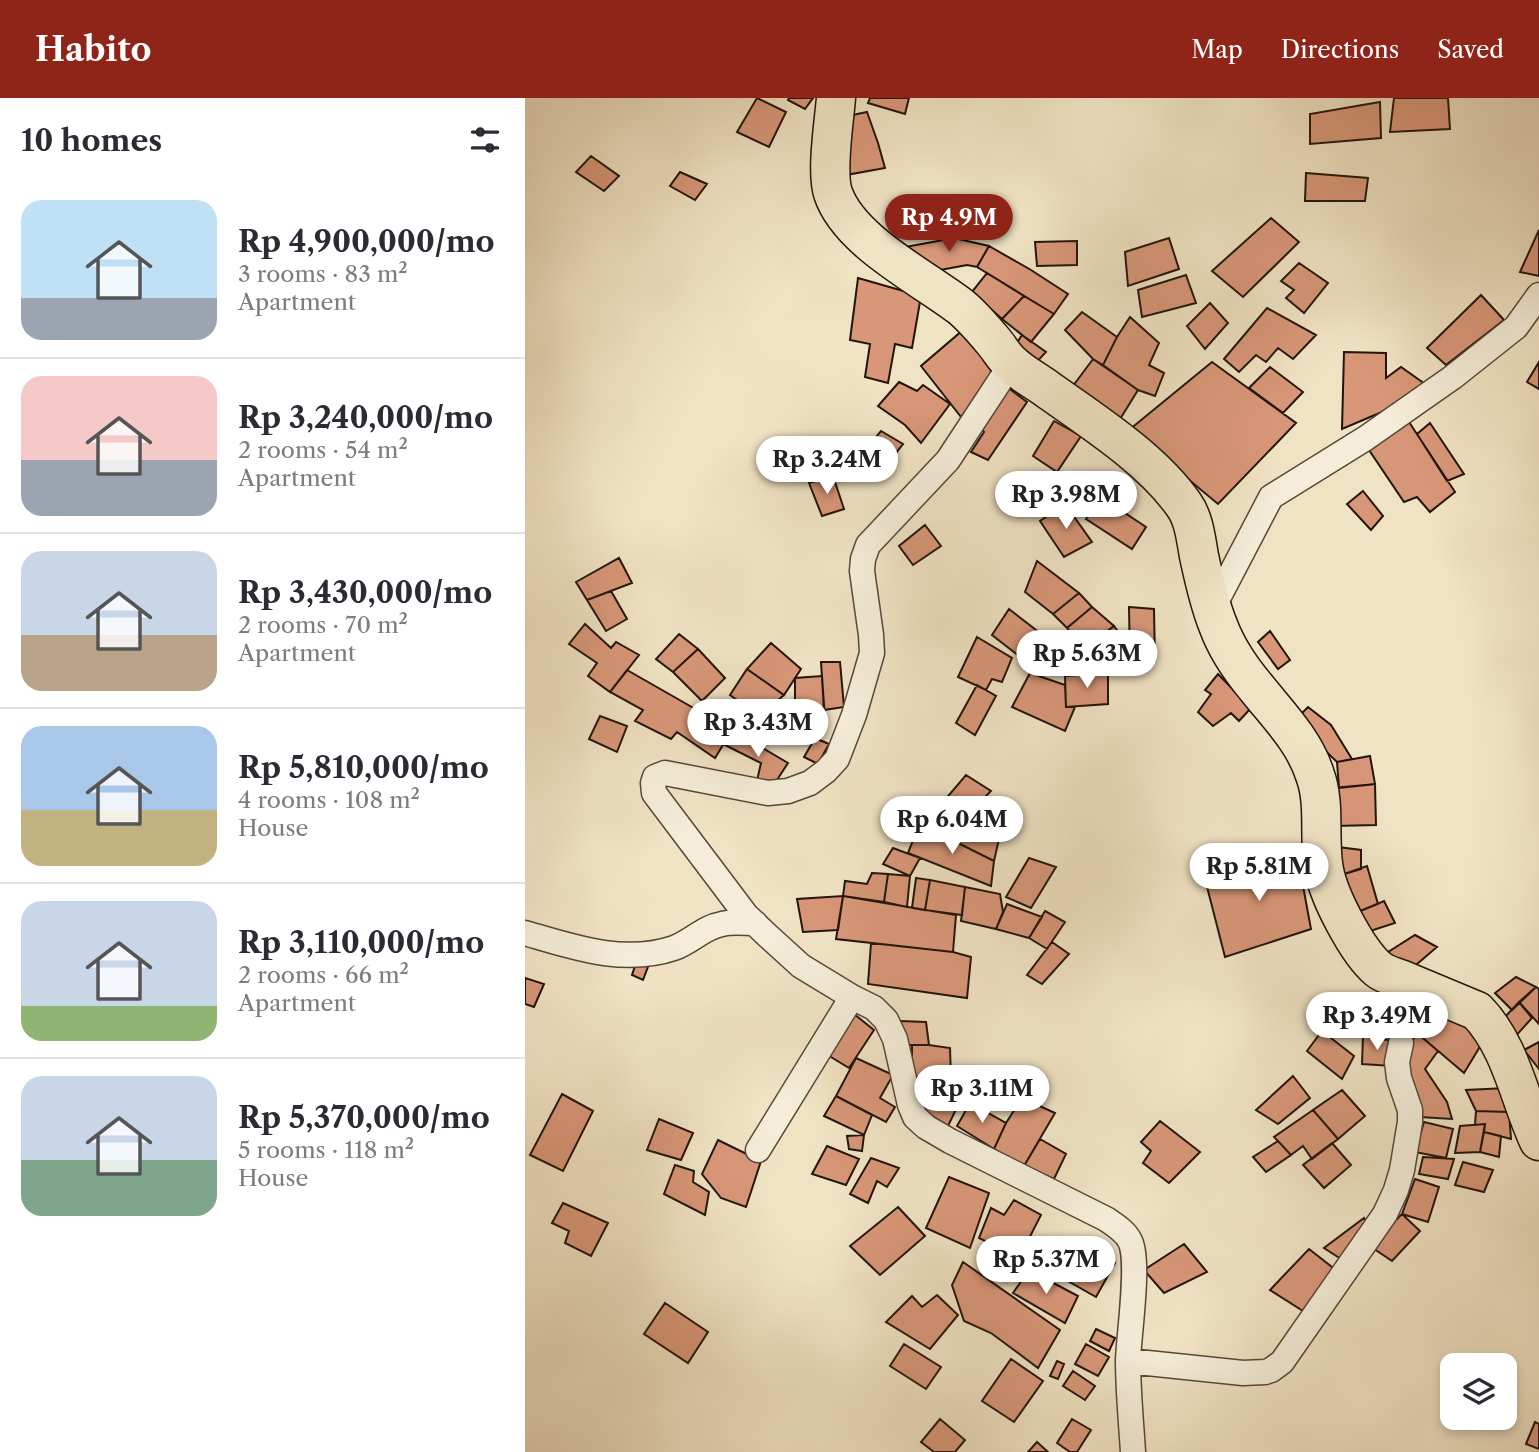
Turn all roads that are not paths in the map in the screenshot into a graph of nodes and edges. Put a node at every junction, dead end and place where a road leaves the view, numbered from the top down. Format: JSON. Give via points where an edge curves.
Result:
{"nodes":[{"id":1,"x":836,"y":98,"type":"edge"},
{"id":2,"x":1539,"y":295,"type":"edge"},
{"id":3,"x":1011,"y":363,"type":"junction"},
{"id":4,"x":1213,"y":608,"type":"junction"},
{"id":5,"x":754,"y":923,"type":"junction"},
{"id":6,"x":525,"y":933,"type":"edge"},
{"id":7,"x":852,"y":997,"type":"junction"},
{"id":8,"x":1401,"y":1043,"type":"dead end"},
{"id":9,"x":1539,"y":1141,"type":"edge"},
{"id":10,"x":758,"y":1150,"type":"dead end"},
{"id":11,"x":1128,"y":1361,"type":"junction"},
{"id":12,"x":1133,"y":1452,"type":"edge"}],
"edges":[{"from":1,"to":3,"type":"main road","via":[[831,176],[841,211],[852,227],[898,264],[965,310]]},
{"from":2,"to":4,"type":"street","via":[[1516,327],[1453,377],[1271,497]]},
{"from":3,"to":4,"type":"main road","via":[[1113,436],[1175,494],[1190,516]]},
{"from":3,"to":5,"type":"street","via":[[948,460],[869,545],[862,571],[871,653],[837,759],[810,783],[768,793],[665,773],[656,777],[654,793]]},
{"from":4,"to":9,"type":"main road","via":[[1232,655],[1298,738],[1316,775],[1324,870],[1357,945],[1379,970],[1477,1011],[1488,1022],[1501,1043]]},
{"from":5,"to":6,"type":"street","via":[[722,923],[676,947],[644,954],[596,952]]},
{"from":5,"to":7,"type":"street","via":[[801,966]]},
{"from":7,"to":10,"type":"street"},
{"from":7,"to":11,"type":"street","via":[[886,1020],[910,1105],[926,1127],[1106,1219],[1130,1240],[1134,1275]]},
{"from":8,"to":11,"type":"street","via":[[1397,1062],[1410,1122],[1396,1191],[1385,1214],[1282,1362],[1265,1372],[1243,1373]]},
{"from":11,"to":12,"type":"street"}]}
